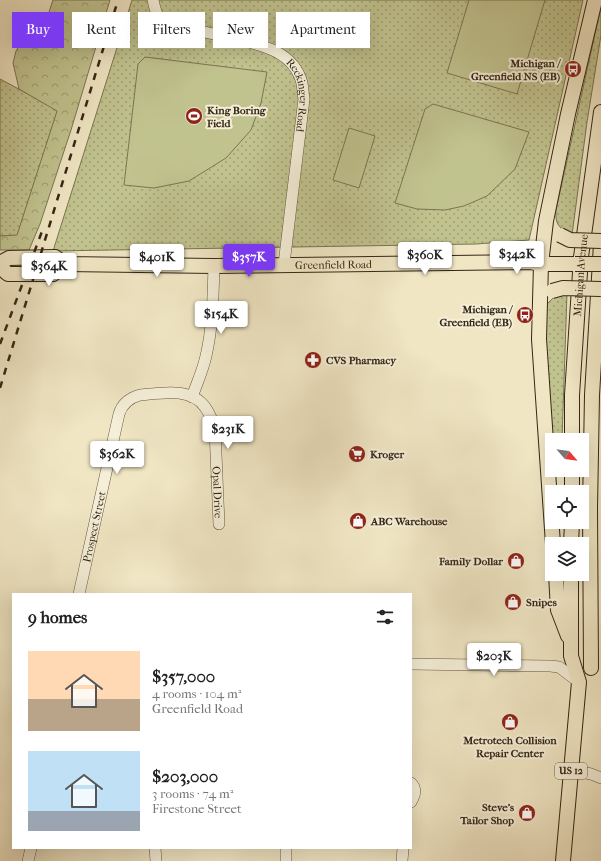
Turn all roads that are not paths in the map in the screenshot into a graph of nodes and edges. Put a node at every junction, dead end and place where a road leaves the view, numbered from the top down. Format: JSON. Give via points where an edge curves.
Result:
{"nodes":[{"id":1,"x":153,"y":0,"type":"edge"},
{"id":2,"x":595,"y":0,"type":"edge"},
{"id":3,"x":601,"y":112,"type":"edge"},
{"id":4,"x":548,"y":212,"type":"junction"},
{"id":5,"x":601,"y":241,"type":"edge"},
{"id":6,"x":601,"y":244,"type":"edge"},
{"id":7,"x":0,"y":263,"type":"edge"},
{"id":8,"x":65,"y":264,"type":"junction"},
{"id":9,"x":284,"y":264,"type":"junction"},
{"id":10,"x":548,"y":264,"type":"junction"},
{"id":11,"x":601,"y":264,"type":"edge"},
{"id":12,"x":214,"y":266,"type":"junction"},
{"id":13,"x":0,"y":267,"type":"edge"},
{"id":14,"x":601,"y":289,"type":"edge"},
{"id":15,"x":539,"y":298,"type":"junction"},
{"id":16,"x":192,"y":397,"type":"junction"},
{"id":17,"x":572,"y":433,"type":"edge"},
{"id":18,"x":219,"y":524,"type":"dead end"},
{"id":19,"x":553,"y":537,"type":"edge"},
{"id":20,"x":556,"y":581,"type":"edge"},
{"id":21,"x":571,"y":581,"type":"edge"},
{"id":22,"x":80,"y":593,"type":"edge"},
{"id":23,"x":601,"y":639,"type":"edge"},
{"id":24,"x":571,"y":644,"type":"junction"},
{"id":25,"x":412,"y":664,"type":"edge"},
{"id":26,"x":591,"y":668,"type":"junction"},
{"id":27,"x":579,"y":682,"type":"junction"},
{"id":28,"x":571,"y":770,"type":"junction"},
{"id":29,"x":601,"y":778,"type":"edge"},
{"id":30,"x":412,"y":784,"type":"edge"},
{"id":31,"x":412,"y":800,"type":"edge"},
{"id":32,"x":31,"y":849,"type":"edge"},
{"id":33,"x":155,"y":849,"type":"edge"},
{"id":34,"x":286,"y":849,"type":"edge"},
{"id":35,"x":403,"y":849,"type":"edge"},
{"id":36,"x":28,"y":861,"type":"edge"},
{"id":37,"x":156,"y":861,"type":"edge"},
{"id":38,"x":286,"y":861,"type":"edge"},
{"id":39,"x":402,"y":861,"type":"edge"},
{"id":40,"x":563,"y":861,"type":"edge"}],
"edges":[{"from":1,"to":9,"type":"street","name":"Reckinger Road","via":[[156,14],[162,20],[276,51],[296,70],[302,83],[304,99]]},
{"from":2,"to":4,"type":"main road"},
{"from":3,"to":17,"type":"main road","name":"Michigan Avenue","via":[[581,257]]},
{"from":4,"to":5,"type":"main road","bridge":true,"via":[[560,235],[570,240]]},
{"from":4,"to":10,"type":"main road"},
{"from":6,"to":26,"type":"main road","name":"Michigan Avenue","via":[[592,402]]},
{"from":7,"to":8,"type":"main road","name":"Greenfield Road","via":[[9,258],[55,258]]},
{"from":8,"to":12,"type":"main road","name":"Greenfield Road"},
{"from":8,"to":13,"type":"main road","via":[[53,274],[8,274]]},
{"from":9,"to":10,"type":"main road","name":"Greenfield Road"},
{"from":9,"to":12,"type":"main road","name":"Greenfield Road"},
{"from":10,"to":11,"type":"main road","name":"Greenfield Road","bridge":true},
{"from":10,"to":15,"type":"main road"},
{"from":12,"to":16,"type":"street","via":[[213,312],[208,344],[202,371]]},
{"from":14,"to":15,"type":"main road","bridge":true,"via":[[563,288]]},
{"from":15,"to":19,"type":"main road","via":[[539,339]]},
{"from":16,"to":18,"type":"street","name":"Opal Drive","via":[[205,406],[215,430]]},
{"from":16,"to":22,"type":"street","name":"Prospect Street","via":[[177,392],[140,395],[129,399],[121,408]]},
{"from":20,"to":24,"type":"main road","via":[[558,610]]},
{"from":21,"to":24,"type":"main road","number":"US 12"},
{"from":23,"to":26,"type":"main road","via":[[598,659]]},
{"from":24,"to":27,"type":"main road","number":"US 12","via":[[571,656]]},
{"from":25,"to":27,"type":"street","via":[[550,666],[559,667]]},
{"from":26,"to":27,"type":"main road"},
{"from":27,"to":28,"type":"main road","number":"US 12"},
{"from":28,"to":29,"type":"street"},
{"from":28,"to":40,"type":"main road","number":"US 12"},
{"from":30,"to":31,"type":"street","via":[[415,791]]},
{"from":32,"to":36,"type":"street"},
{"from":33,"to":37,"type":"street"},
{"from":34,"to":38,"type":"street"},
{"from":35,"to":39,"type":"street"}]}
